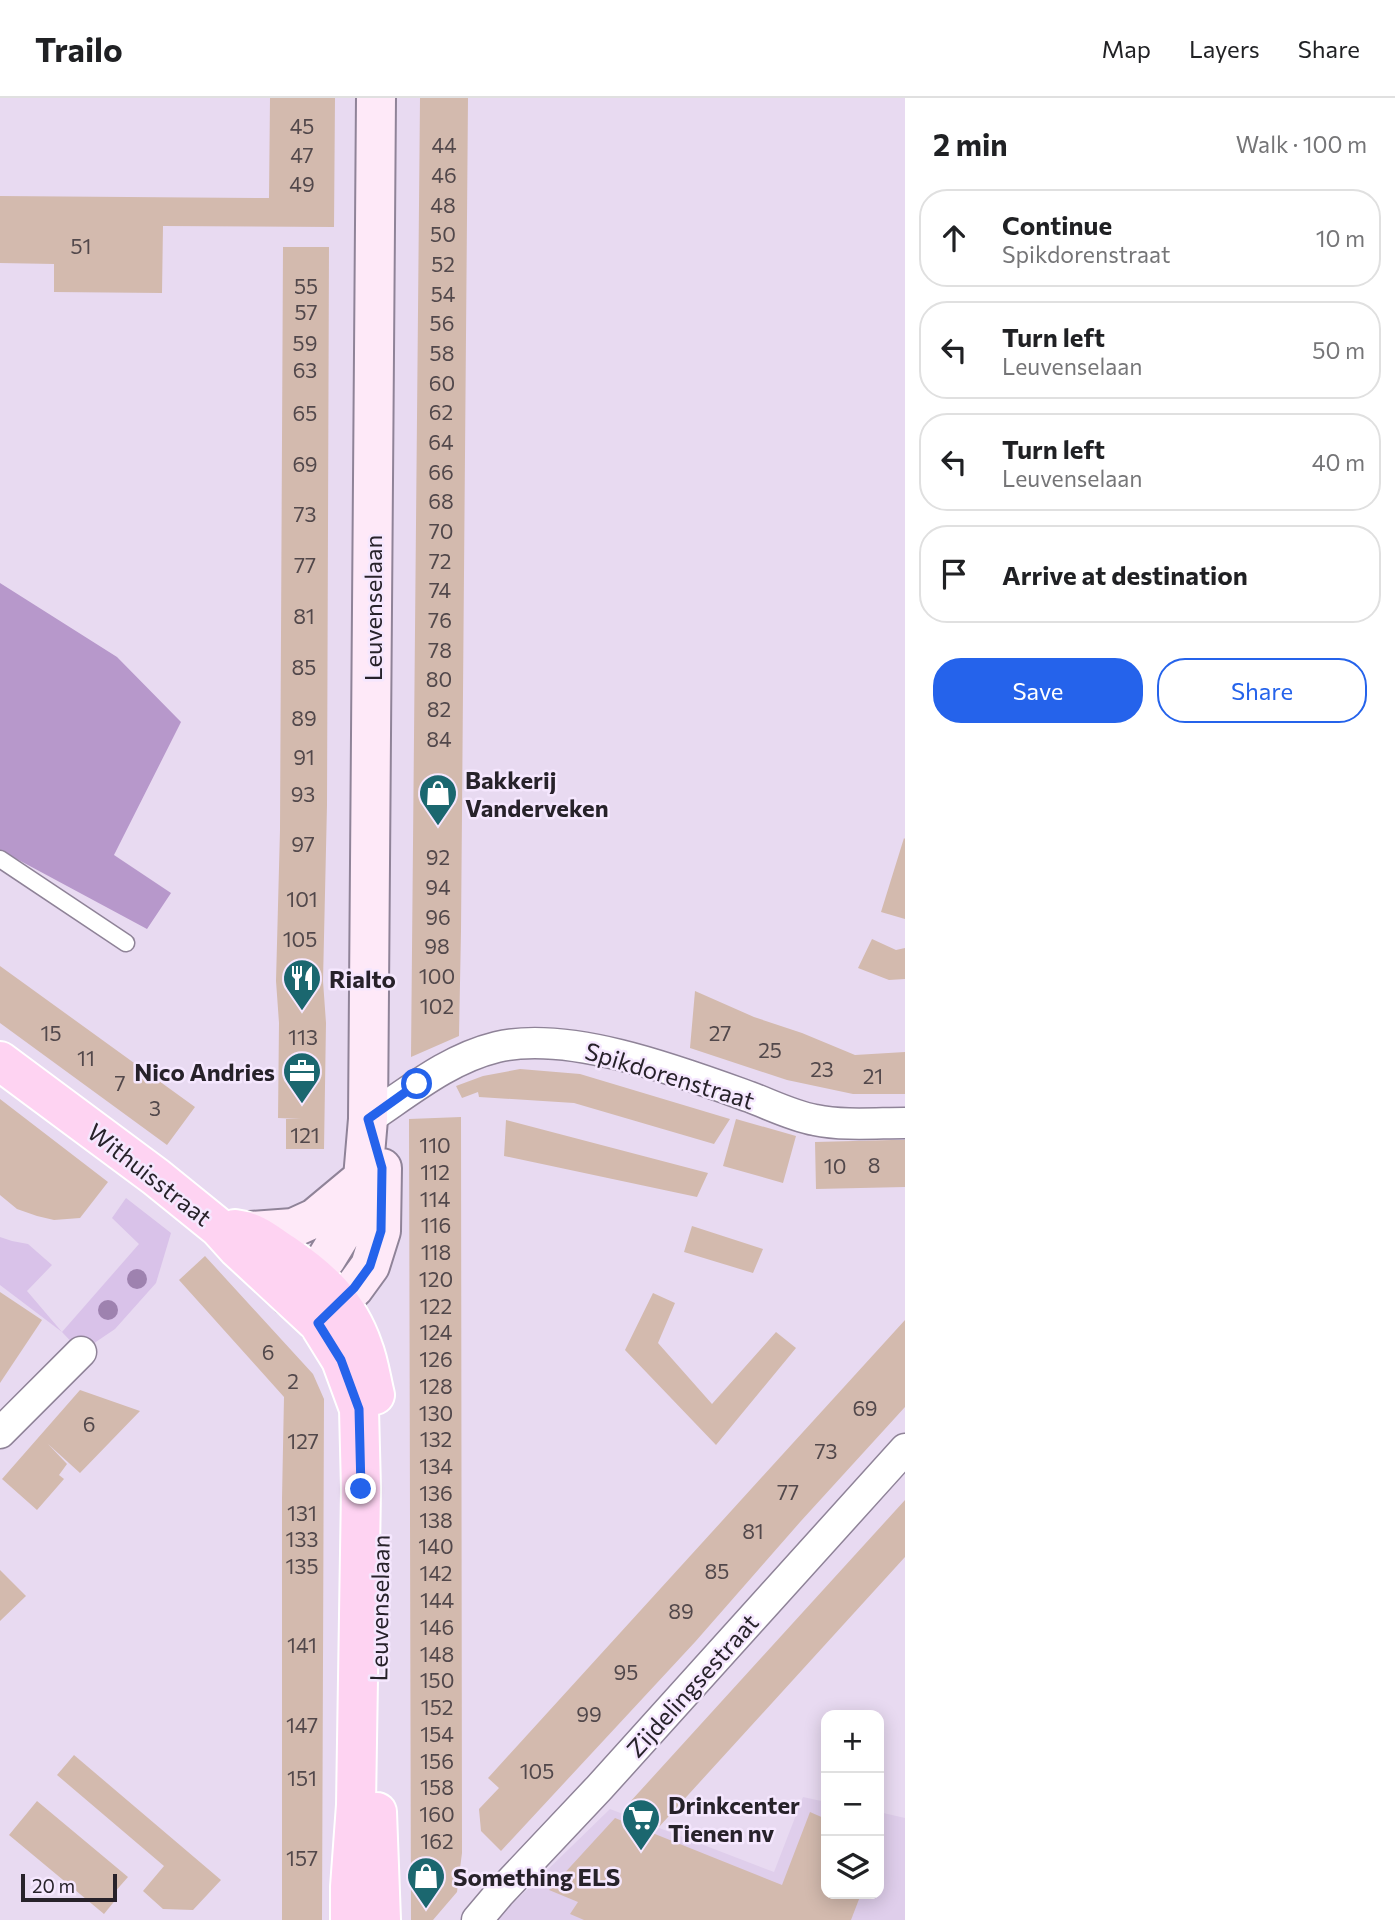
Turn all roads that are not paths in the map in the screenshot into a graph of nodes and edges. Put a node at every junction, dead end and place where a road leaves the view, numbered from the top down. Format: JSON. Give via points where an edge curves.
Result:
{"nodes":[{"id":1,"x":376,"y":98,"type":"edge"},
{"id":2,"x":0,"y":859,"type":"edge"},
{"id":3,"x":126,"y":943,"type":"dead end"},
{"id":4,"x":0,"y":1061,"type":"edge"},
{"id":5,"x":368,"y":1119,"type":"junction"},
{"id":6,"x":905,"y":1123,"type":"edge"},
{"id":7,"x":363,"y":1178,"type":"junction"},
{"id":8,"x":234,"y":1229,"type":"junction"},
{"id":9,"x":301,"y":1285,"type":"junction"},
{"id":10,"x":329,"y":1313,"type":"junction"},
{"id":11,"x":81,"y":1352,"type":"dead end"},
{"id":12,"x":0,"y":1433,"type":"edge"},
{"id":13,"x":905,"y":1449,"type":"edge"},
{"id":14,"x":350,"y":1920,"type":"edge"},
{"id":15,"x":381,"y":1920,"type":"edge"},
{"id":16,"x":477,"y":1920,"type":"edge"}],
"edges":[{"from":1,"to":5,"type":"street","name":"Leuvenselaan"},
{"from":2,"to":3,"type":"lane"},
{"from":4,"to":8,"type":"main road","name":"Withuisstraat"},
{"from":5,"to":6,"type":"street","name":"Spikdorenstraat","via":[[458,1061],[500,1046],[534,1043],[608,1052],[813,1120]]},
{"from":5,"to":7,"type":"street","name":"Leuvenselaan"},
{"from":5,"to":10,"type":"street","name":"Leuvenselaan","via":[[382,1168],[381,1231],[370,1266]]},
{"from":7,"to":8,"type":"street","via":[[316,1218],[293,1228]]},
{"from":7,"to":9,"type":"street","name":"Leuvenselaan","via":[[356,1210],[326,1259]]},
{"from":8,"to":9,"type":"main road","name":"Withuisstraat","via":[[237,1248]]},
{"from":9,"to":10,"type":"main road","name":"Leuvenselaan"},
{"from":10,"to":14,"type":"main road","name":"Leuvenselaan","via":[[359,1409],[357,1792]]},
{"from":10,"to":15,"type":"main road","name":"Leuvenselaan","via":[[358,1334],[376,1401],[382,1485],[376,1788]]},
{"from":11,"to":12,"type":"street"},
{"from":13,"to":16,"type":"street","name":"Zijdelingsestraat"}]}
